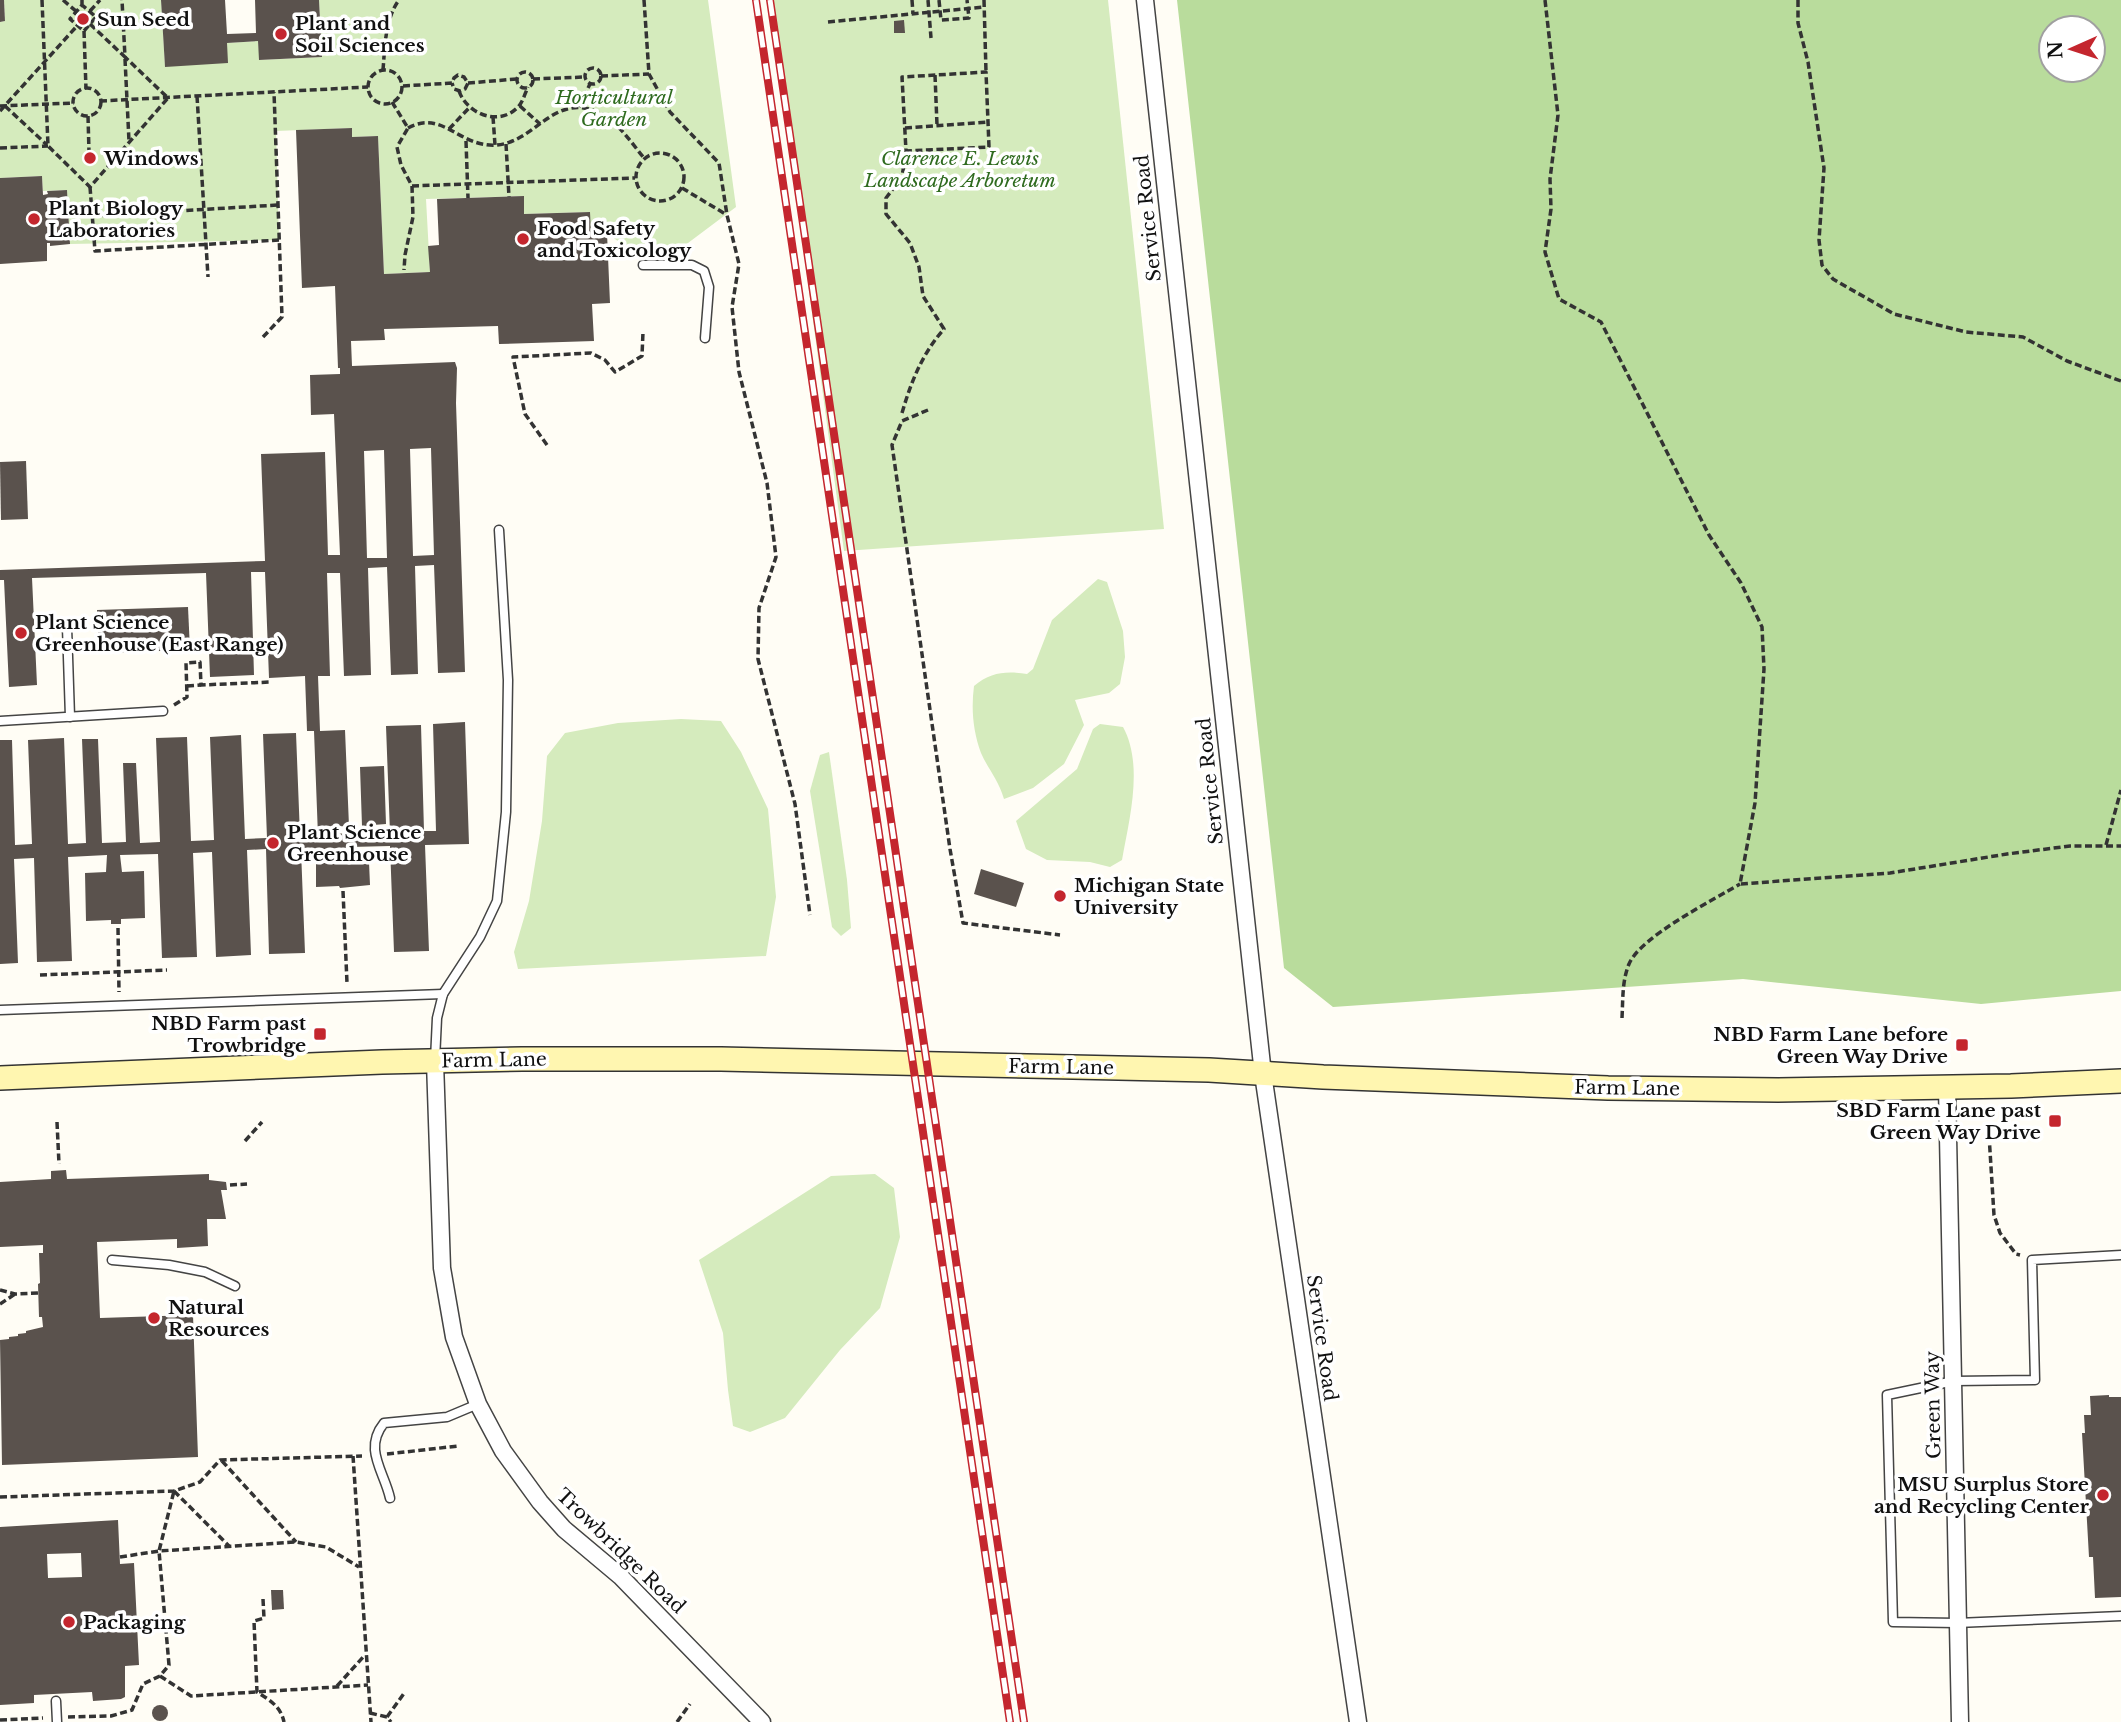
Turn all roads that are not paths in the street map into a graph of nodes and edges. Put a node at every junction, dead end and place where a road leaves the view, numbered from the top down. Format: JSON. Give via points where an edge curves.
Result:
{"nodes":[{"id":1,"x":1145,"y":0,"type":"edge"},
{"id":2,"x":643,"y":265,"type":"dead end"},
{"id":3,"x":705,"y":338,"type":"dead end"},
{"id":4,"x":499,"y":530,"type":"dead end"},
{"id":5,"x":67,"y":627,"type":"dead end"},
{"id":6,"x":163,"y":711,"type":"road end"},
{"id":7,"x":70,"y":717,"type":"junction"},
{"id":8,"x":0,"y":722,"type":"edge"},
{"id":9,"x":443,"y":994,"type":"junction"},
{"id":10,"x":0,"y":1010,"type":"edge"},
{"id":11,"x":435,"y":1062,"type":"junction"},
{"id":12,"x":1263,"y":1074,"type":"junction"},
{"id":13,"x":0,"y":1078,"type":"edge"},
{"id":14,"x":2121,"y":1081,"type":"edge"},
{"id":15,"x":1947,"y":1087,"type":"junction"},
{"id":16,"x":2121,"y":1255,"type":"edge"},
{"id":17,"x":112,"y":1260,"type":"dead end"},
{"id":18,"x":235,"y":1286,"type":"dead end"},
{"id":19,"x":1954,"y":1381,"type":"junction"},
{"id":20,"x":478,"y":1404,"type":"junction"},
{"id":21,"x":390,"y":1498,"type":"dead end"},
{"id":22,"x":2121,"y":1616,"type":"edge"},
{"id":23,"x":1957,"y":1623,"type":"junction"},
{"id":24,"x":56,"y":1701,"type":"dead end"},
{"id":25,"x":56,"y":1720,"type":"edge"},
{"id":26,"x":762,"y":1722,"type":"edge"},
{"id":27,"x":1357,"y":1722,"type":"edge"},
{"id":28,"x":1960,"y":1722,"type":"edge"}],
"edges":[{"from":1,"to":12,"type":"street","name":"Service Road"},
{"from":2,"to":3,"type":"lane","via":[[692,265],[704,271],[709,287]]},
{"from":4,"to":9,"type":"lane","via":[[508,680],[506,812],[497,901],[481,937]]},
{"from":5,"to":7,"type":"lane"},
{"from":6,"to":7,"type":"lane"},
{"from":7,"to":8,"type":"lane"},
{"from":9,"to":10,"type":"lane"},
{"from":9,"to":11,"type":"lane"},
{"from":11,"to":12,"type":"street","name":"Farm Lane","via":[[722,1059]]},
{"from":11,"to":13,"type":"street","name":"Farm Lane"},
{"from":11,"to":20,"type":"street","name":"Trowbridge Road","via":[[442,1268],[454,1337]]},
{"from":12,"to":15,"type":"street","name":"Farm Lane","via":[[1608,1088]]},
{"from":12,"to":27,"type":"street","name":"Service Road"},
{"from":14,"to":15,"type":"street","name":"Farm Lane"},
{"from":15,"to":19,"type":"street","name":"Green Way"},
{"from":16,"to":19,"type":"lane","via":[[2032,1260],[2035,1380]]},
{"from":17,"to":18,"type":"lane","via":[[205,1272]]},
{"from":19,"to":23,"type":"street","name":"Green Way"},
{"from":19,"to":23,"type":"lane","via":[[1887,1395],[1893,1622]]},
{"from":20,"to":21,"type":"lane","via":[[447,1417],[384,1423],[375,1437],[375,1455]]},
{"from":20,"to":26,"type":"street","name":"Trowbridge Road","via":[[503,1451],[548,1511],[620,1576]]},
{"from":22,"to":23,"type":"lane"},
{"from":23,"to":28,"type":"street","name":"Green Way"},
{"from":24,"to":25,"type":"lane"}]}
